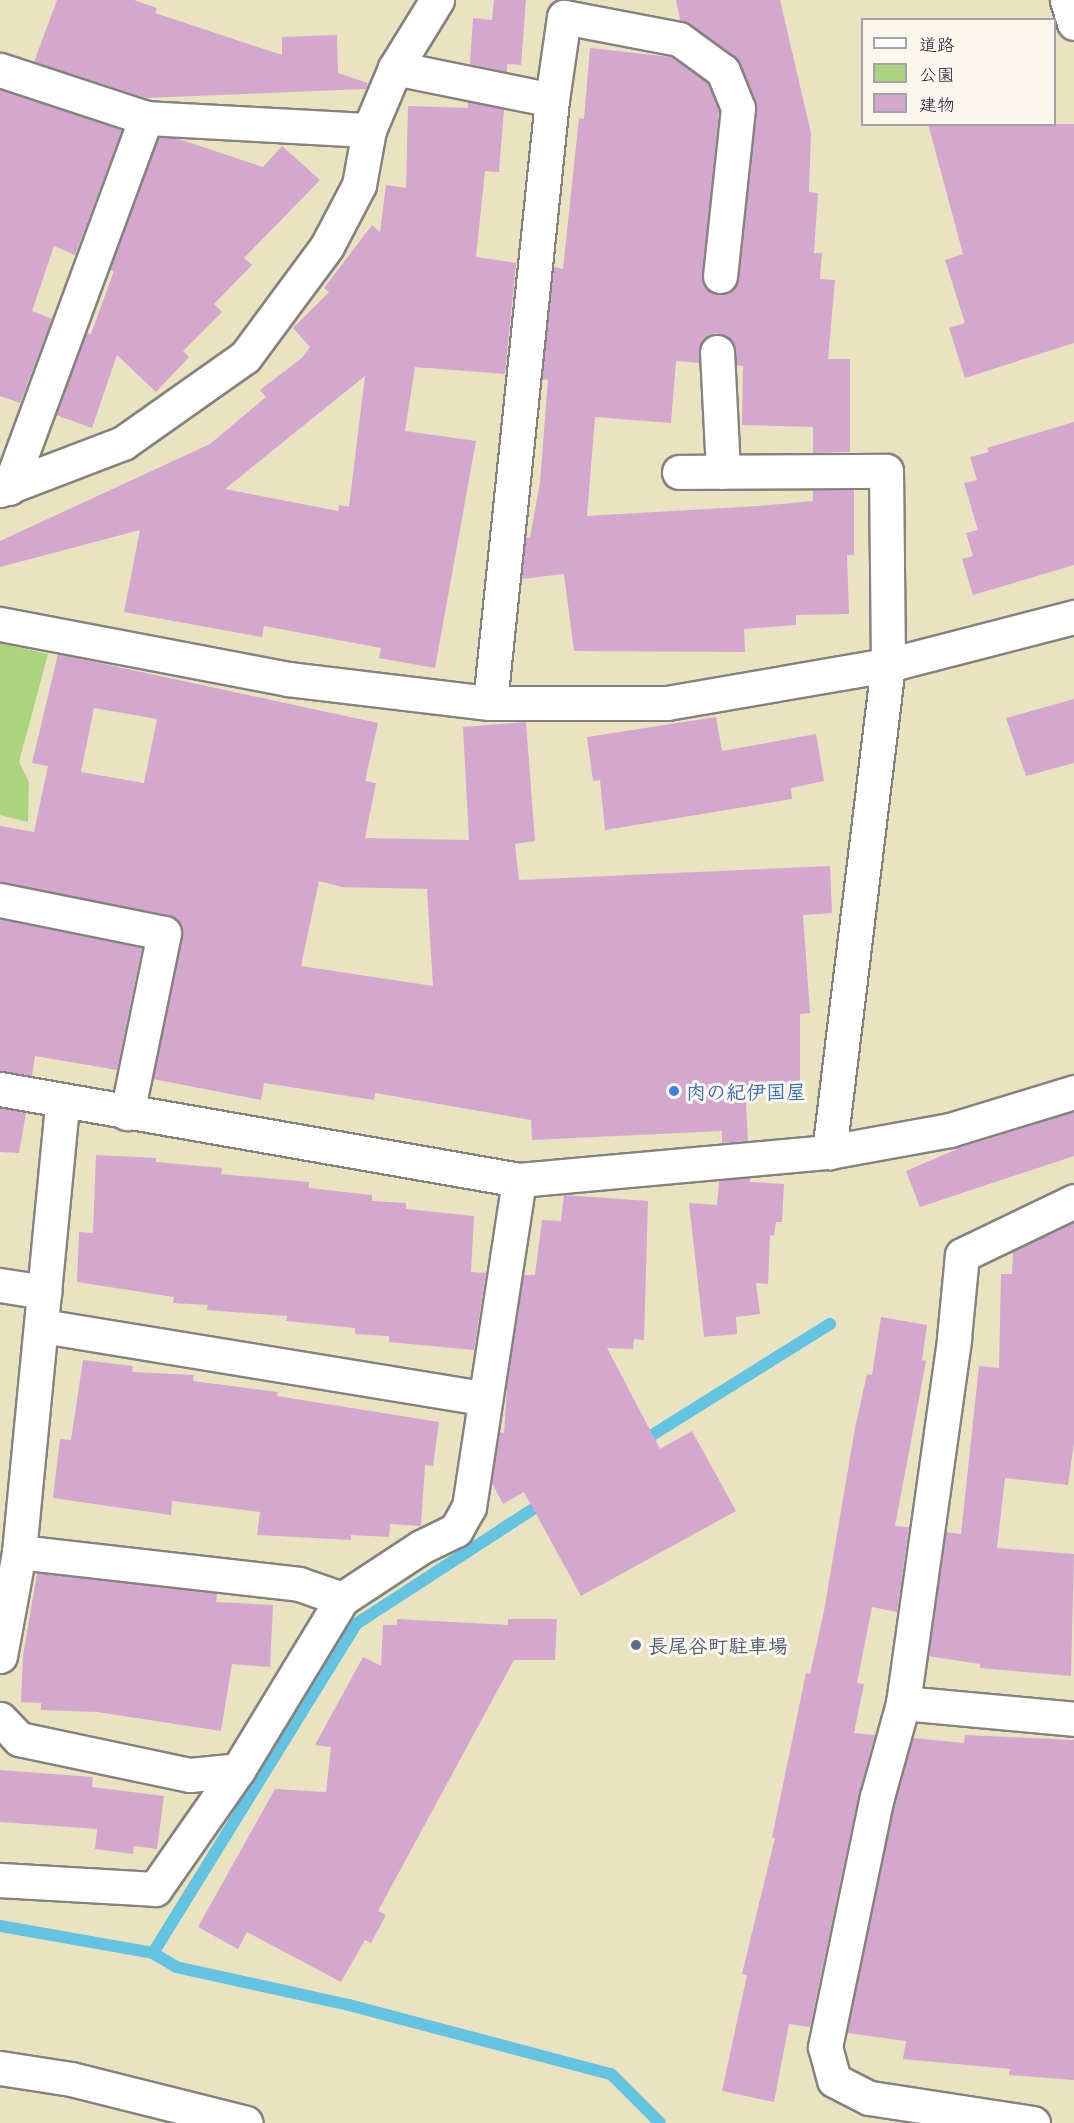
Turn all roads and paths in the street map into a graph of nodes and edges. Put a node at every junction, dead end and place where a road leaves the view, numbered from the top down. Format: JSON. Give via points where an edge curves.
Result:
{"nodes":[{"id":1,"x":437,"y":0,"type":"edge"},
{"id":2,"x":1067,"y":0,"type":"edge"},
{"id":3,"x":1074,"y":23,"type":"edge"},
{"id":4,"x":395,"y":68,"type":"junction"},
{"id":5,"x":0,"y":70,"type":"edge"},
{"id":6,"x":552,"y":100,"type":"junction"},
{"id":7,"x":146,"y":118,"type":"junction"},
{"id":8,"x":369,"y":130,"type":"junction"},
{"id":9,"x":720,"y":276,"type":"dead end"},
{"id":10,"x":717,"y":352,"type":"dead end"},
{"id":11,"x":679,"y":472,"type":"dead end"},
{"id":12,"x":723,"y":472,"type":"junction"},
{"id":13,"x":5,"y":489,"type":"edge"},
{"id":14,"x":1074,"y":617,"type":"edge"},
{"id":15,"x":0,"y":624,"type":"edge"},
{"id":16,"x":888,"y":665,"type":"junction"},
{"id":17,"x":490,"y":703,"type":"junction"},
{"id":18,"x":0,"y":900,"type":"edge"},
{"id":19,"x":0,"y":1089,"type":"edge"},
{"id":20,"x":1074,"y":1092,"type":"edge"},
{"id":21,"x":62,"y":1102,"type":"junction"},
{"id":22,"x":127,"y":1113,"type":"junction"},
{"id":23,"x":829,"y":1152,"type":"junction"},
{"id":24,"x":519,"y":1180,"type":"junction"},
{"id":25,"x":1074,"y":1201,"type":"edge"},
{"id":26,"x":0,"y":1285,"type":"edge"},
{"id":27,"x":44,"y":1292,"type":"junction"},
{"id":28,"x":42,"y":1326,"type":"junction"},
{"id":29,"x":484,"y":1398,"type":"junction"},
{"id":30,"x":12,"y":1495,"type":"edge"},
{"id":31,"x":19,"y":1552,"type":"junction"},
{"id":32,"x":342,"y":1599,"type":"junction"},
{"id":33,"x":0,"y":1656,"type":"edge"},
{"id":34,"x":903,"y":1703,"type":"junction"},
{"id":35,"x":0,"y":1719,"type":"edge"},
{"id":36,"x":1074,"y":1719,"type":"edge"},
{"id":37,"x":238,"y":1770,"type":"junction"},
{"id":38,"x":0,"y":1880,"type":"edge"},
{"id":39,"x":0,"y":2068,"type":"edge"},
{"id":40,"x":246,"y":2123,"type":"edge"},
{"id":41,"x":1033,"y":2123,"type":"edge"}],
"edges":[{"from":1,"to":4,"type":"street"},
{"from":2,"to":3,"type":"street"},
{"from":4,"to":6,"type":"street"},
{"from":4,"to":8,"type":"street"},
{"from":5,"to":7,"type":"street"},
{"from":6,"to":9,"type":"street","via":[[564,17],[679,39],[723,71],[738,108]]},
{"from":6,"to":17,"type":"street"},
{"from":7,"to":8,"type":"street"},
{"from":7,"to":13,"type":"street"},
{"from":8,"to":13,"type":"street","via":[[359,185],[327,246],[245,357],[123,443]]},
{"from":10,"to":12,"type":"street"},
{"from":11,"to":12,"type":"street"},
{"from":12,"to":16,"type":"street","via":[[886,471]]},
{"from":14,"to":16,"type":"street"},
{"from":15,"to":17,"type":"street","via":[[288,679]]},
{"from":16,"to":17,"type":"street","via":[[667,703]]},
{"from":16,"to":23,"type":"street"},
{"from":18,"to":22,"type":"street","via":[[164,933]]},
{"from":19,"to":21,"type":"street"},
{"from":20,"to":23,"type":"street","via":[[950,1130]]},
{"from":21,"to":22,"type":"street"},
{"from":21,"to":27,"type":"street"},
{"from":22,"to":24,"type":"street"},
{"from":23,"to":24,"type":"street"},
{"from":24,"to":29,"type":"street"},
{"from":25,"to":34,"type":"street","via":[[962,1255]]},
{"from":26,"to":27,"type":"street"},
{"from":27,"to":28,"type":"street"},
{"from":28,"to":29,"type":"street"},
{"from":28,"to":30,"type":"street"},
{"from":29,"to":32,"type":"street","via":[[469,1507],[456,1530],[421,1547]]},
{"from":30,"to":31,"type":"street"},
{"from":31,"to":32,"type":"street","via":[[299,1584]]},
{"from":31,"to":33,"type":"street"},
{"from":32,"to":37,"type":"street"},
{"from":34,"to":36,"type":"street"},
{"from":34,"to":41,"type":"street","via":[[877,1797],[825,2047],[834,2080],[869,2098]]},
{"from":35,"to":37,"type":"street","via":[[19,1739],[190,1775]]},
{"from":37,"to":38,"type":"street","via":[[155,1889]]},
{"from":39,"to":40,"type":"street","via":[[71,2079]]}]}
